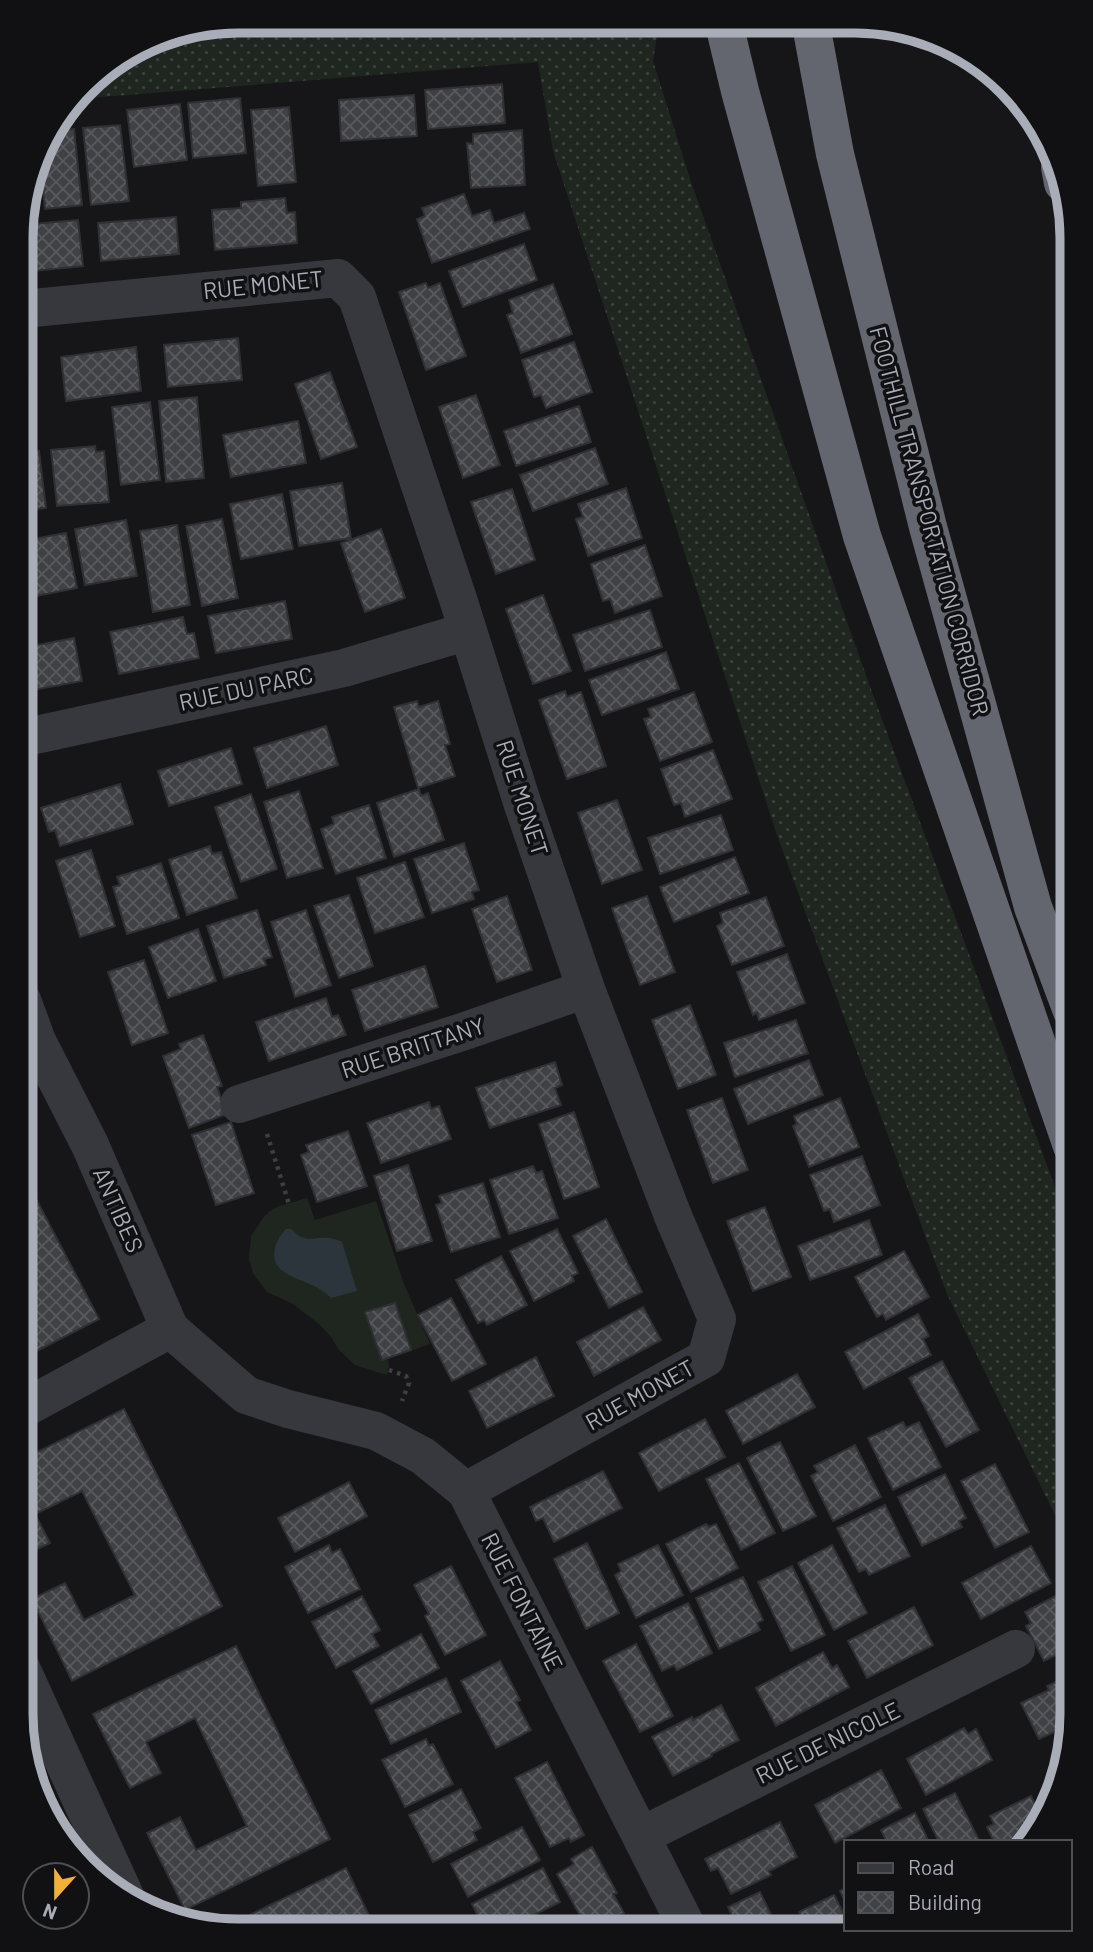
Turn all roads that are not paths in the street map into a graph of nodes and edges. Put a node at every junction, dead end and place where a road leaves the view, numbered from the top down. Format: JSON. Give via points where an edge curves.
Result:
{"nodes":[{"id":1,"x":726,"y":33,"type":"edge"},
{"id":2,"x":813,"y":33,"type":"edge"},
{"id":3,"x":33,"y":308,"type":"edge"},
{"id":4,"x":468,"y":631,"type":"junction"},
{"id":5,"x":33,"y":736,"type":"edge"},
{"id":6,"x":1060,"y":978,"type":"edge"},
{"id":7,"x":586,"y":989,"type":"junction"},
{"id":8,"x":33,"y":1050,"type":"edge"},
{"id":9,"x":247,"y":1102,"type":"road end"},
{"id":10,"x":1059,"y":1109,"type":"edge"},
{"id":11,"x":170,"y":1329,"type":"junction"},
{"id":12,"x":246,"y":1395,"type":"joint"},
{"id":13,"x":33,"y":1403,"type":"edge"},
{"id":14,"x":466,"y":1491,"type":"junction"},
{"id":15,"x":1016,"y":1649,"type":"dead end"},
{"id":16,"x":33,"y":1694,"type":"edge"},
{"id":17,"x":641,"y":1836,"type":"junction"},
{"id":18,"x":117,"y":1878,"type":"edge"},
{"id":19,"x":683,"y":1919,"type":"edge"}],
"edges":[{"from":1,"to":10,"type":"highway","via":[[862,536]]},
{"from":2,"to":6,"type":"highway","name":"FOOTHILL TRANSPORTATION CORRIDOR","via":[[835,154],[928,527],[1033,907]]},
{"from":3,"to":4,"type":"street","name":"RUE MONET","via":[[338,278],[357,298]]},
{"from":4,"to":5,"type":"street","name":"RUE DU PARC","via":[[344,668]]},
{"from":4,"to":7,"type":"street","name":"RUE MONET"},
{"from":7,"to":9,"type":"street","name":"RUE BRITTANY"},
{"from":7,"to":14,"type":"street","name":"RUE MONET","via":[[717,1319],[706,1358]]},
{"from":8,"to":11,"type":"street","name":"ANTIBES","via":[[90,1145]]},
{"from":11,"to":12,"type":"street","name":"ANTIBES"},
{"from":11,"to":13,"type":"street"},
{"from":12,"to":14,"type":"street","name":"RUE FONTAINE","via":[[376,1431],[423,1456]]},
{"from":14,"to":17,"type":"street","name":"RUE FONTAINE"},
{"from":15,"to":17,"type":"street","name":"RUE DE NICOLE"},
{"from":16,"to":18,"type":"street"},
{"from":17,"to":19,"type":"street","name":"RUE FONTAINE"}]}
